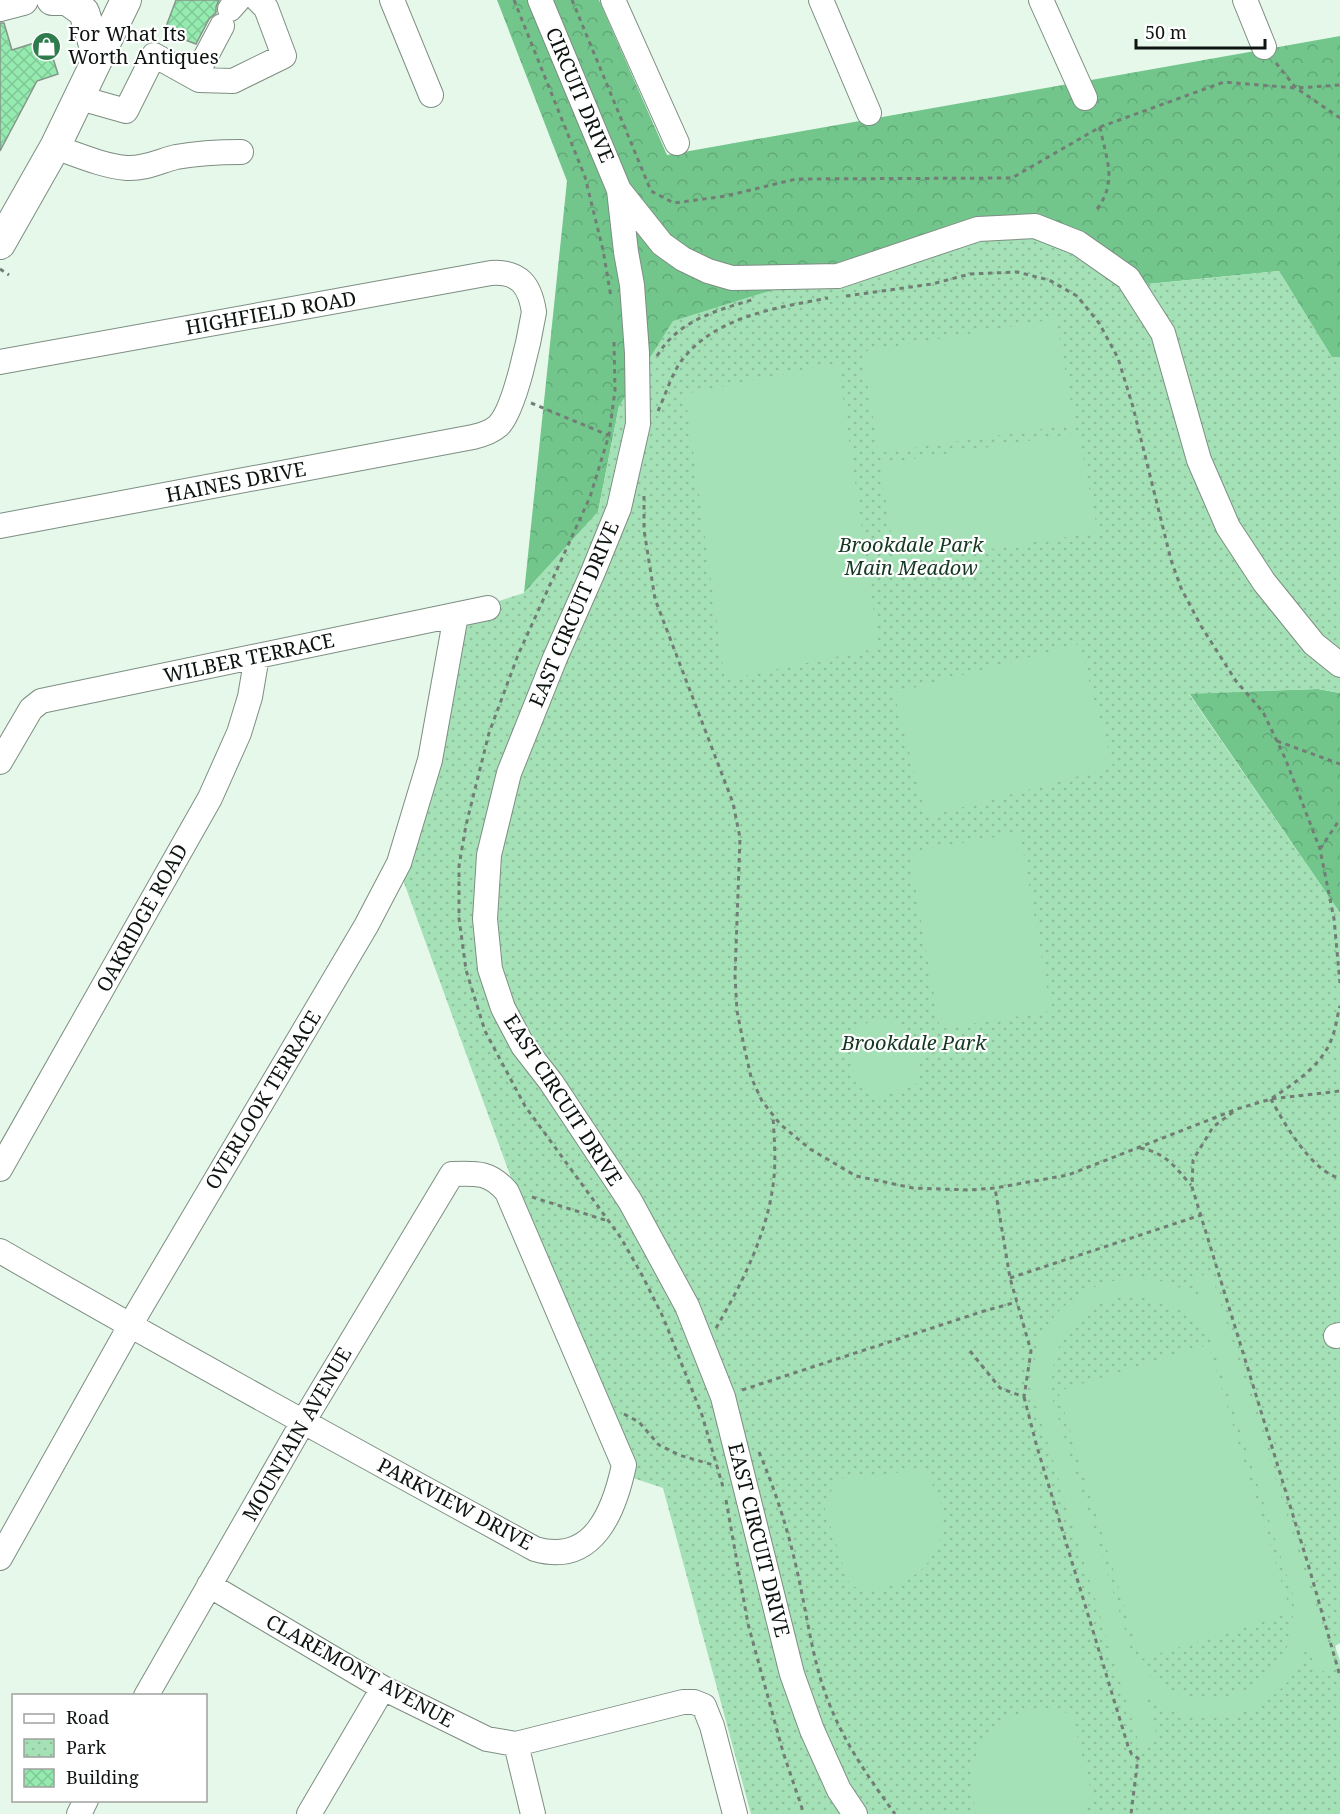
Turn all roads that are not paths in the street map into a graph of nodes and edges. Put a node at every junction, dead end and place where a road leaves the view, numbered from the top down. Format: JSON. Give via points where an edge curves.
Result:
{"nodes":[{"id":1,"x":23,"y":0,"type":"edge"},
{"id":2,"x":52,"y":0,"type":"edge"},
{"id":3,"x":126,"y":0,"type":"edge"},
{"id":4,"x":258,"y":0,"type":"edge"},
{"id":5,"x":392,"y":0,"type":"edge"},
{"id":6,"x":540,"y":0,"type":"edge"},
{"id":7,"x":613,"y":0,"type":"edge"},
{"id":8,"x":821,"y":0,"type":"edge"},
{"id":9,"x":1041,"y":0,"type":"edge"},
{"id":10,"x":1245,"y":0,"type":"edge"},
{"id":11,"x":0,"y":6,"type":"edge"},
{"id":12,"x":230,"y":12,"type":"edge"},
{"id":13,"x":1264,"y":48,"type":"road end"},
{"id":14,"x":98,"y":58,"type":"junction"},
{"id":15,"x":195,"y":77,"type":"junction"},
{"id":16,"x":431,"y":95,"type":"dead end"},
{"id":17,"x":80,"y":98,"type":"junction"},
{"id":18,"x":1085,"y":98,"type":"dead end"},
{"id":19,"x":869,"y":113,"type":"dead end"},
{"id":20,"x":677,"y":143,"type":"dead end"},
{"id":21,"x":56,"y":147,"type":"junction"},
{"id":22,"x":241,"y":152,"type":"dead end"},
{"id":23,"x":619,"y":190,"type":"junction"},
{"id":24,"x":0,"y":244,"type":"edge"},
{"id":25,"x":531,"y":297,"type":"joint"},
{"id":26,"x":0,"y":362,"type":"edge"},
{"id":27,"x":0,"y":526,"type":"edge"},
{"id":28,"x":488,"y":608,"type":"dead end"},
{"id":29,"x":456,"y":615,"type":"junction"},
{"id":30,"x":257,"y":656,"type":"junction"},
{"id":31,"x":1340,"y":665,"type":"edge"},
{"id":32,"x":0,"y":762,"type":"edge"},
{"id":33,"x":0,"y":1169,"type":"edge"},
{"id":34,"x":452,"y":1174,"type":"joint"},
{"id":35,"x":0,"y":1251,"type":"edge"},
{"id":36,"x":130,"y":1326,"type":"junction"},
{"id":37,"x":303,"y":1422,"type":"junction"},
{"id":38,"x":0,"y":1558,"type":"edge"},
{"id":39,"x":209,"y":1585,"type":"junction"},
{"id":40,"x":383,"y":1688,"type":"junction"},
{"id":41,"x":147,"y":1694,"type":"edge"},
{"id":42,"x":516,"y":1744,"type":"junction"},
{"id":43,"x":309,"y":1814,"type":"edge"},
{"id":44,"x":533,"y":1814,"type":"edge"},
{"id":45,"x":735,"y":1814,"type":"edge"},
{"id":46,"x":855,"y":1814,"type":"edge"}],
"edges":[{"from":1,"to":11,"type":"main road"},
{"from":2,"to":14,"type":"main road","via":[[67,0],[84,12]]},
{"from":3,"to":14,"type":"main road"},
{"from":4,"to":15,"type":"street","via":[[266,9],[284,56],[233,81]]},
{"from":5,"to":16,"type":"street"},
{"from":6,"to":23,"type":"street","name":"CIRCUIT DRIVE"},
{"from":7,"to":20,"type":"street"},
{"from":8,"to":19,"type":"street"},
{"from":9,"to":18,"type":"street"},
{"from":10,"to":13,"type":"street"},
{"from":12,"to":15,"type":"street"},
{"from":14,"to":17,"type":"main road"},
{"from":15,"to":17,"type":"street","via":[[154,55],[126,111]]},
{"from":17,"to":21,"type":"main road"},
{"from":21,"to":22,"type":"street","via":[[128,168],[209,152]]},
{"from":21,"to":24,"type":"main road"},
{"from":23,"to":31,"type":"street","via":[[662,244],[683,259],[732,278],[838,276],[978,229],[1035,226],[1078,243],[1128,278],[1163,333],[1199,460],[1228,527],[1263,582],[1314,644]]},
{"from":23,"to":46,"type":"street","name":"EAST CIRCUIT DRIVE","via":[[632,285],[638,424],[619,508],[509,773],[489,855],[485,919],[490,969],[503,1008],[523,1046],[630,1201],[678,1288],[723,1397],[792,1674],[812,1730],[839,1790]]},
{"from":25,"to":26,"type":"street","name":"HIGHFIELD ROAD","via":[[514,275],[491,273]]},
{"from":25,"to":27,"type":"street","name":"HAINES DRIVE","via":[[532,326],[513,395],[505,417],[486,433]]},
{"from":28,"to":29,"type":"street","name":"WILBER TERRACE"},
{"from":29,"to":30,"type":"street","name":"WILBER TERRACE"},
{"from":29,"to":36,"type":"street","name":"OVERLOOK TERRACE","via":[[430,760],[399,863],[366,926]]},
{"from":30,"to":32,"type":"street","name":"WILBER TERRACE","via":[[41,701],[31,709]]},
{"from":30,"to":33,"type":"street","name":"OAKRIDGE ROAD","via":[[239,733],[210,798]]},
{"from":34,"to":37,"type":"street","name":"MOUNTAIN AVENUE"},
{"from":34,"to":37,"type":"street","name":"PARKVIEW DRIVE","via":[[490,1177],[507,1192],[624,1465],[610,1513],[581,1547],[563,1553],[535,1549]]},
{"from":35,"to":36,"type":"street","name":"PARKVIEW DRIVE"},
{"from":36,"to":37,"type":"street","name":"PARKVIEW DRIVE"},
{"from":36,"to":38,"type":"street","name":"OVERLOOK TERRACE"},
{"from":37,"to":39,"type":"street","name":"MOUNTAIN AVENUE"},
{"from":39,"to":40,"type":"street","name":"CLAREMONT AVENUE"},
{"from":39,"to":41,"type":"street","name":"MOUNTAIN AVENUE"},
{"from":40,"to":42,"type":"street","name":"CLAREMONT AVENUE","via":[[487,1739]]},
{"from":40,"to":43,"type":"street"},
{"from":42,"to":44,"type":"street"},
{"from":42,"to":45,"type":"street","via":[[694,1702],[704,1706],[712,1726]]}]}
